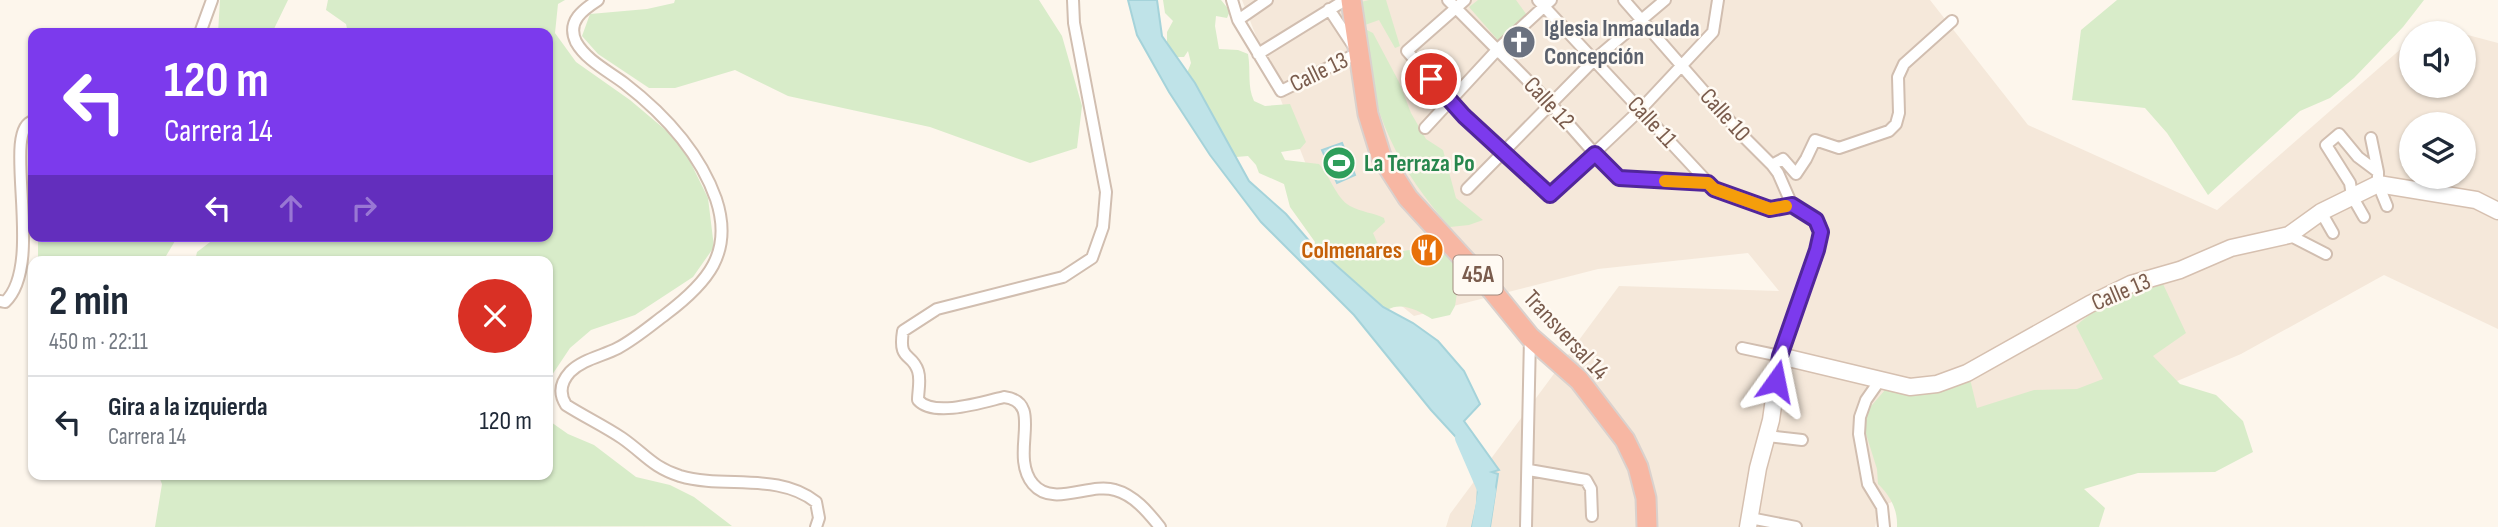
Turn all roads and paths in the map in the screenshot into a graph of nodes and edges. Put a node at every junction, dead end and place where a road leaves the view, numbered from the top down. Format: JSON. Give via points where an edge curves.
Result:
{"nodes":[{"id":1,"x":212,"y":0,"type":"edge"},
{"id":2,"x":598,"y":0,"type":"edge"},
{"id":3,"x":1073,"y":0,"type":"edge"},
{"id":4,"x":1232,"y":0,"type":"edge"},
{"id":5,"x":1267,"y":0,"type":"edge"},
{"id":6,"x":1624,"y":0,"type":"edge"},
{"id":7,"x":1665,"y":0,"type":"edge"},
{"id":8,"x":1718,"y":0,"type":"edge"},
{"id":9,"x":1344,"y":1,"type":"edge"},
{"id":10,"x":1544,"y":2,"type":"edge"},
{"id":11,"x":1456,"y":3,"type":"edge"},
{"id":12,"x":1329,"y":9,"type":"junction"},
{"id":13,"x":1238,"y":20,"type":"junction"},
{"id":14,"x":1641,"y":20,"type":"junction"},
{"id":15,"x":1952,"y":21,"type":"dead end"},
{"id":16,"x":203,"y":28,"type":"edge"},
{"id":17,"x":1498,"y":50,"type":"junction"},
{"id":18,"x":1358,"y":53,"type":"junction"},
{"id":19,"x":1258,"y":54,"type":"junction"},
{"id":20,"x":1595,"y":59,"type":"junction"},
{"id":21,"x":1682,"y":64,"type":"junction"},
{"id":22,"x":1451,"y":102,"type":"junction"},
{"id":23,"x":1550,"y":103,"type":"junction"},
{"id":24,"x":1641,"y":109,"type":"junction"},
{"id":25,"x":28,"y":122,"type":"edge"},
{"id":26,"x":1426,"y":128,"type":"dead end"},
{"id":27,"x":13,"y":129,"type":"dead end"},
{"id":28,"x":2371,"y":138,"type":"dead end"},
{"id":29,"x":1503,"y":152,"type":"junction"},
{"id":30,"x":1595,"y":154,"type":"junction"},
{"id":31,"x":1772,"y":165,"type":"junction"},
{"id":32,"x":2378,"y":178,"type":"junction"},
{"id":33,"x":1708,"y":183,"type":"junction"},
{"id":34,"x":1467,"y":189,"type":"dead end"},
{"id":35,"x":2352,"y":196,"type":"junction"},
{"id":36,"x":1792,"y":205,"type":"junction"},
{"id":37,"x":2388,"y":206,"type":"dead end"},
{"id":38,"x":10,"y":208,"type":"dead end"},
{"id":39,"x":2498,"y":211,"type":"edge"},
{"id":40,"x":2321,"y":212,"type":"junction"},
{"id":41,"x":2364,"y":217,"type":"dead end"},
{"id":42,"x":2333,"y":233,"type":"dead end"},
{"id":43,"x":2289,"y":235,"type":"junction"},
{"id":44,"x":2326,"y":254,"type":"dead end"},
{"id":45,"x":0,"y":301,"type":"edge"},
{"id":46,"x":1530,"y":337,"type":"junction"},
{"id":47,"x":1742,"y":348,"type":"dead end"},
{"id":48,"x":1780,"y":356,"type":"junction"},
{"id":49,"x":1880,"y":380,"type":"junction"},
{"id":50,"x":1768,"y":436,"type":"junction"},
{"id":51,"x":1802,"y":440,"type":"dead end"},
{"id":52,"x":1529,"y":470,"type":"junction"},
{"id":53,"x":1592,"y":516,"type":"dead end"},
{"id":54,"x":1749,"y":522,"type":"edge"},
{"id":55,"x":816,"y":527,"type":"edge"},
{"id":56,"x":1160,"y":527,"type":"edge"},
{"id":57,"x":1526,"y":527,"type":"edge"},
{"id":58,"x":1647,"y":527,"type":"edge"},
{"id":59,"x":1796,"y":527,"type":"edge"},
{"id":60,"x":1884,"y":527,"type":"edge"}],
"edges":[{"from":1,"to":16,"type":"street"},
{"from":2,"to":55,"type":"street","via":[[580,12],[573,25],[576,41],[598,66],[655,109],[683,139],[716,199],[722,243],[713,268],[691,295],[618,348],[570,372],[561,397],[654,466],[697,480],[755,483],[803,492],[816,502]]},
{"from":3,"to":56,"type":"street","via":[[1106,192],[1103,227],[1093,258],[1063,277],[937,309],[904,331],[901,346],[917,367],[918,400],[928,408],[948,409],[1004,397],[1021,403],[1026,420],[1022,452],[1032,483],[1043,492],[1112,489],[1129,495]]},
{"from":4,"to":13,"type":"street"},
{"from":5,"to":13,"type":"street"},
{"from":6,"to":14,"type":"street","name":"Calle 10"},
{"from":7,"to":14,"type":"street"},
{"from":8,"to":21,"type":"street","via":[[1715,27]]},
{"from":9,"to":12,"type":"street"},
{"from":9,"to":18,"type":"highway","name":"Transversal 14","number":"45A"},
{"from":10,"to":17,"type":"street"},
{"from":10,"to":20,"type":"street","name":"Calle 11"},
{"from":11,"to":17,"type":"street","name":"Calle 12"},
{"from":11,"to":22,"type":"street","via":[[1407,51]]},
{"from":12,"to":18,"type":"street"},
{"from":12,"to":19,"type":"street"},
{"from":13,"to":19,"type":"street"},
{"from":14,"to":20,"type":"street"},
{"from":14,"to":21,"type":"street","name":"Calle 10"},
{"from":15,"to":31,"type":"street","name":"Calle 10","via":[[1903,64],[1898,77],[1899,113],[1889,131],[1839,148],[1815,140],[1796,174],[1783,159]]},
{"from":17,"to":22,"type":"street"},
{"from":17,"to":23,"type":"street","name":"Calle 12"},
{"from":18,"to":19,"type":"street","name":"Calle 13","via":[[1281,91]]},
{"from":18,"to":46,"type":"highway","name":"Transversal 14","number":"45A","via":[[1368,114],[1381,156],[1408,198]]},
{"from":20,"to":23,"type":"street"},
{"from":20,"to":24,"type":"street","name":"Calle 11"},
{"from":21,"to":24,"type":"street"},
{"from":21,"to":31,"type":"street","name":"Calle 10"},
{"from":22,"to":26,"type":"street"},
{"from":22,"to":29,"type":"street"},
{"from":23,"to":29,"type":"street"},
{"from":23,"to":30,"type":"street","name":"Calle 12"},
{"from":24,"to":30,"type":"street"},
{"from":24,"to":33,"type":"street","name":"Calle 11"},
{"from":25,"to":27,"type":"street"},
{"from":28,"to":32,"type":"street"},
{"from":29,"to":30,"type":"street","via":[[1550,195]]},
{"from":29,"to":34,"type":"street"},
{"from":30,"to":33,"type":"street","name":"Calle 12","via":[[1619,178]]},
{"from":31,"to":36,"type":"street","name":"Calle 10"},
{"from":32,"to":35,"type":"street","name":"Calle 13"},
{"from":32,"to":35,"type":"street","via":[[2339,134],[2326,145],[2350,183]]},
{"from":32,"to":37,"type":"street"},
{"from":32,"to":39,"type":"street","via":[[2476,200]]},
{"from":33,"to":36,"type":"street","via":[[1770,209]]},
{"from":35,"to":40,"type":"street","name":"Calle 13"},
{"from":35,"to":41,"type":"street"},
{"from":36,"to":48,"type":"street","via":[[1816,220],[1821,232]]},
{"from":38,"to":45,"type":"street","via":[[15,286],[5,302]]},
{"from":40,"to":42,"type":"street"},
{"from":40,"to":43,"type":"street","name":"Calle 13"},
{"from":43,"to":44,"type":"street"},
{"from":43,"to":49,"type":"street","name":"Calle 13","via":[[2231,248],[2131,284],[1967,373],[1937,384],[1910,387]]},
{"from":46,"to":52,"type":"street"},
{"from":46,"to":58,"type":"highway","name":"Transversal 14","number":"45A","via":[[1578,380],[1625,440],[1646,498]]},
{"from":47,"to":48,"type":"street","name":"Calle 13"},
{"from":48,"to":49,"type":"street","name":"Calle 13"},
{"from":48,"to":50,"type":"street"},
{"from":49,"to":60,"type":"street","via":[[1866,400],[1860,434],[1868,484],[1882,506]]},
{"from":50,"to":51,"type":"street"},
{"from":50,"to":54,"type":"street"},
{"from":52,"to":53,"type":"street","via":[[1586,480]]},
{"from":52,"to":57,"type":"street"},
{"from":54,"to":59,"type":"street"}]}
